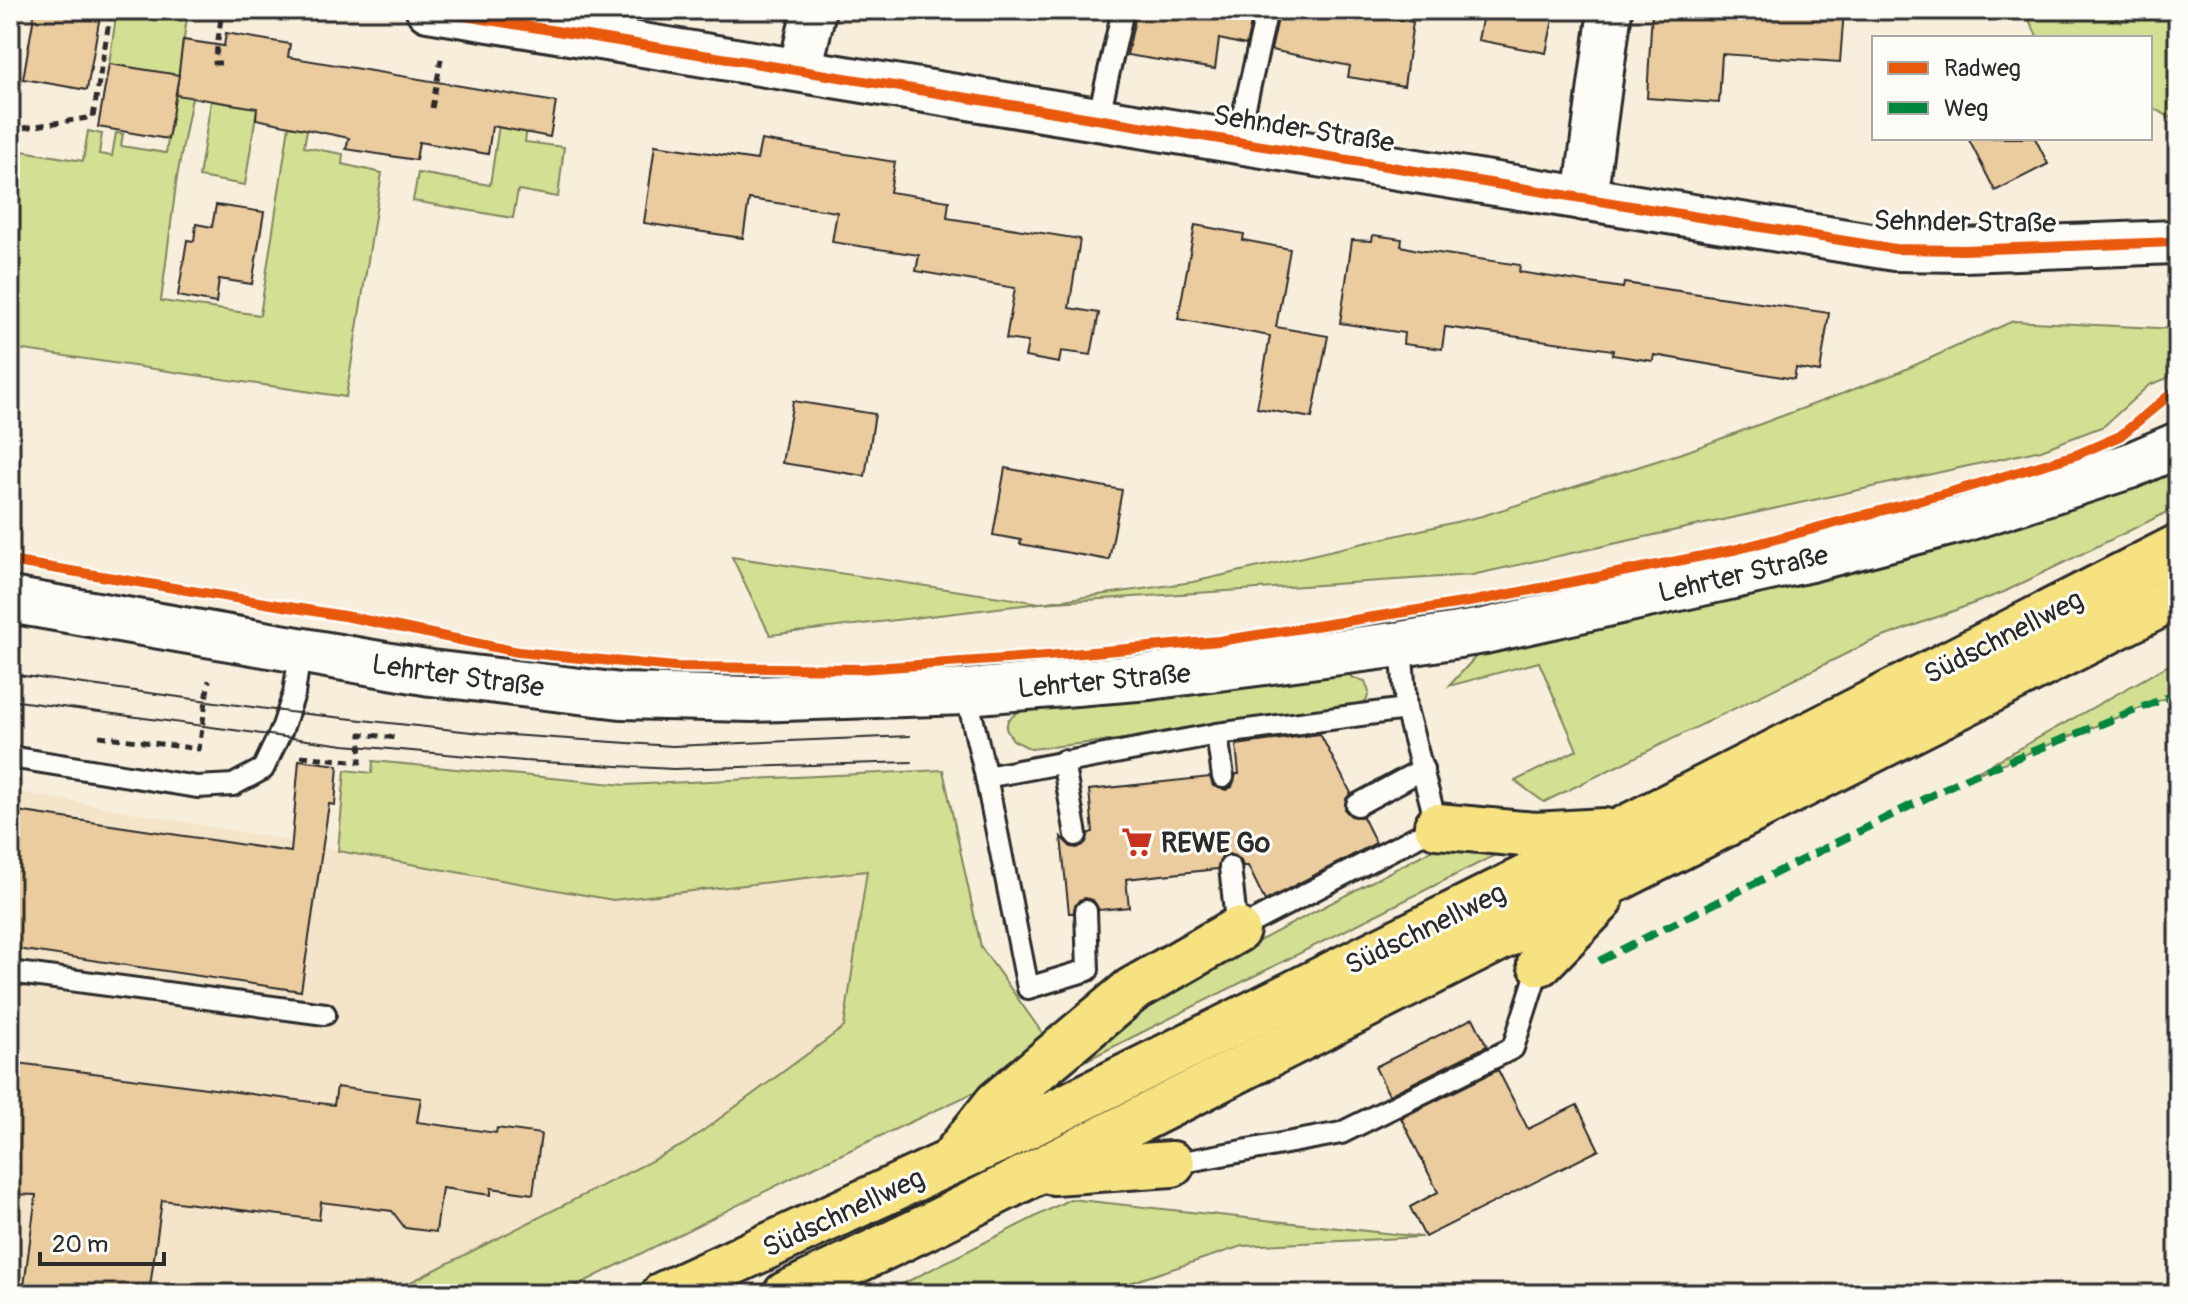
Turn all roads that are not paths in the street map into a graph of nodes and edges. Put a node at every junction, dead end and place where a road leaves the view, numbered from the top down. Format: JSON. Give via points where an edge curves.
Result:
{"nodes":[{"id":1,"x":814,"y":10,"type":"edge"},
{"id":2,"x":1123,"y":10,"type":"edge"},
{"id":3,"x":1267,"y":10,"type":"edge"},
{"id":4,"x":1610,"y":10,"type":"edge"},
{"id":5,"x":438,"y":12,"type":"edge"},
{"id":6,"x":800,"y":70,"type":"junction"},
{"id":7,"x":1098,"y":119,"type":"junction"},
{"id":8,"x":1237,"y":142,"type":"junction"},
{"id":9,"x":1585,"y":199,"type":"junction"},
{"id":10,"x":2175,"y":242,"type":"dead end"},
{"id":11,"x":2178,"y":445,"type":"edge"},
{"id":12,"x":2178,"y":547,"type":"edge"},
{"id":13,"x":2178,"y":596,"type":"edge"},
{"id":14,"x":10,"y":600,"type":"edge"},
{"id":15,"x":1401,"y":644,"type":"junction"},
{"id":16,"x":300,"y":652,"type":"junction"},
{"id":17,"x":966,"y":692,"type":"junction"},
{"id":18,"x":1406,"y":709,"type":"junction"},
{"id":19,"x":1217,"y":734,"type":"junction"},
{"id":20,"x":10,"y":757,"type":"edge"},
{"id":21,"x":1063,"y":761,"type":"junction"},
{"id":22,"x":1423,"y":769,"type":"junction"},
{"id":23,"x":986,"y":777,"type":"junction"},
{"id":24,"x":1223,"y":777,"type":"dead end"},
{"id":25,"x":1357,"y":805,"type":"dead end"},
{"id":26,"x":1437,"y":826,"type":"junction"},
{"id":27,"x":1622,"y":830,"type":"junction"},
{"id":28,"x":1076,"y":835,"type":"dead end"},
{"id":29,"x":1230,"y":867,"type":"dead end"},
{"id":30,"x":1622,"y":878,"type":"junction"},
{"id":31,"x":1086,"y":911,"type":"dead end"},
{"id":32,"x":1237,"y":930,"type":"junction"},
{"id":33,"x":1540,"y":963,"type":"joint"},
{"id":34,"x":10,"y":972,"type":"edge"},
{"id":35,"x":325,"y":1014,"type":"dead end"},
{"id":36,"x":949,"y":1163,"type":"junction"},
{"id":37,"x":1172,"y":1164,"type":"joint"},
{"id":38,"x":1034,"y":1173,"type":"junction"},
{"id":39,"x":664,"y":1294,"type":"edge"},
{"id":40,"x":786,"y":1294,"type":"edge"}],
"edges":[{"from":1,"to":6,"type":"street"},
{"from":2,"to":7,"type":"lane"},
{"from":3,"to":8,"type":"lane"},
{"from":4,"to":9,"type":"street"},
{"from":5,"to":6,"type":"street","name":"Sehnder Straße"},
{"from":6,"to":7,"type":"street","name":"Sehnder Straße"},
{"from":7,"to":8,"type":"street","name":"Sehnder Straße"},
{"from":8,"to":9,"type":"street","name":"Sehnder Straße"},
{"from":9,"to":10,"type":"street","name":"Sehnder Straße","via":[[1895,249]]},
{"from":11,"to":15,"type":"main road","name":"Lehrter Straße","via":[[1964,519],[1810,559],[1484,631]]},
{"from":12,"to":27,"type":"highway","name":"Südschnellweg"},
{"from":13,"to":30,"type":"highway","name":"Südschnellweg"},
{"from":14,"to":16,"type":"main road","name":"Lehrter Straße"},
{"from":15,"to":17,"type":"main road","name":"Lehrter Straße","via":[[1149,677]]},
{"from":15,"to":18,"type":"lane"},
{"from":16,"to":17,"type":"main road","name":"Lehrter Straße","via":[[621,696],[752,699]]},
{"from":16,"to":20,"type":"lane","via":[[294,694],[263,769],[233,785],[197,787]]},
{"from":17,"to":23,"type":"lane"},
{"from":18,"to":19,"type":"lane"},
{"from":18,"to":22,"type":"lane"},
{"from":19,"to":21,"type":"lane"},
{"from":19,"to":24,"type":"lane"},
{"from":21,"to":23,"type":"lane"},
{"from":21,"to":28,"type":"lane"},
{"from":22,"to":25,"type":"lane"},
{"from":22,"to":26,"type":"lane"},
{"from":23,"to":31,"type":"lane","via":[[1028,988],[1088,970]]},
{"from":26,"to":27,"type":"highway","via":[[1535,835]]},
{"from":26,"to":32,"type":"lane"},
{"from":27,"to":36,"type":"highway","name":"Südschnellweg"},
{"from":29,"to":32,"type":"lane"},
{"from":30,"to":33,"type":"highway"},
{"from":30,"to":38,"type":"highway","name":"Südschnellweg"},
{"from":32,"to":36,"type":"highway","via":[[1132,990],[997,1103]]},
{"from":33,"to":37,"type":"lane","via":[[1513,1048],[1341,1133]]},
{"from":34,"to":35,"type":"lane"},
{"from":36,"to":39,"type":"highway","name":"Südschnellweg"},
{"from":37,"to":38,"type":"highway"},
{"from":38,"to":40,"type":"highway","name":"Südschnellweg"}]}
